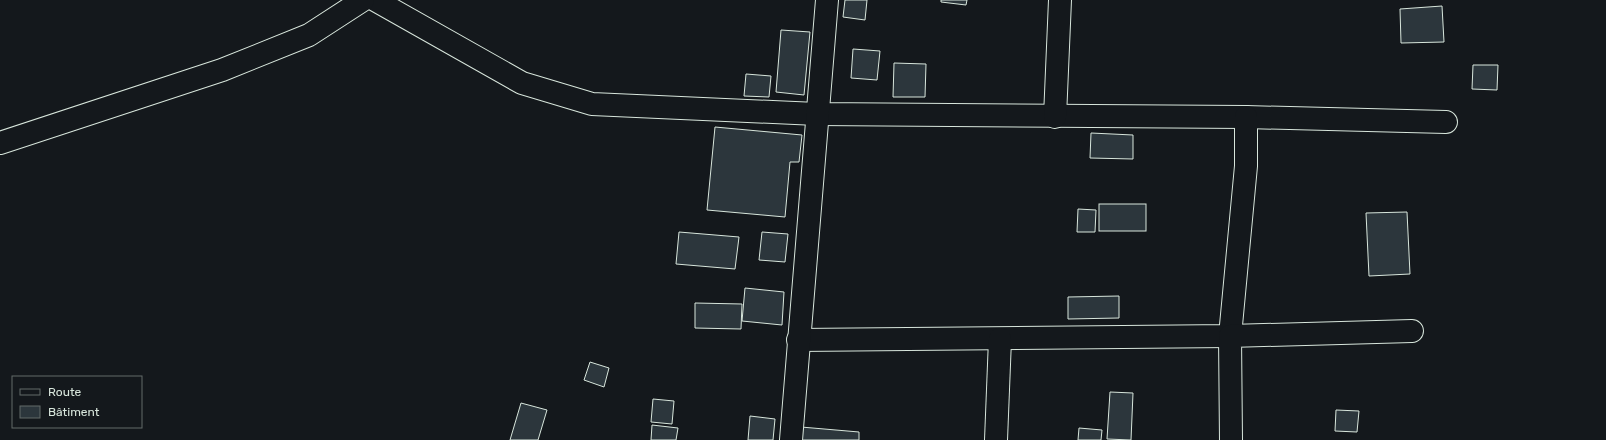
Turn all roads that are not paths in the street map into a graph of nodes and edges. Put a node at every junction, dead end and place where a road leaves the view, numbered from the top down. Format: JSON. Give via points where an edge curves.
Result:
{"nodes":[{"id":1,"x":363,"y":0,"type":"edge"},
{"id":2,"x":375,"y":0,"type":"edge"},
{"id":3,"x":827,"y":0,"type":"edge"},
{"id":4,"x":1060,"y":0,"type":"edge"},
{"id":5,"x":817,"y":114,"type":"junction"},
{"id":6,"x":1055,"y":116,"type":"junction"},
{"id":7,"x":1246,"y":117,"type":"junction"},
{"id":8,"x":1446,"y":122,"type":"dead end"},
{"id":9,"x":0,"y":143,"type":"edge"},
{"id":10,"x":1412,"y":330,"type":"dead end"},
{"id":11,"x":1230,"y":336,"type":"junction"},
{"id":12,"x":1000,"y":339,"type":"junction"},
{"id":13,"x":798,"y":340,"type":"junction"},
{"id":14,"x":791,"y":440,"type":"edge"},
{"id":15,"x":996,"y":440,"type":"edge"},
{"id":16,"x":1231,"y":440,"type":"edge"}],
"edges":[{"from":1,"to":9,"type":"street","via":[[309,35],[222,70]]},
{"from":2,"to":5,"type":"street","via":[[522,83],[592,104]]},
{"from":3,"to":5,"type":"street"},
{"from":4,"to":6,"type":"street"},
{"from":5,"to":6,"type":"street"},
{"from":5,"to":13,"type":"street"},
{"from":6,"to":7,"type":"street"},
{"from":7,"to":8,"type":"street"},
{"from":7,"to":11,"type":"street","via":[[1246,166]]},
{"from":10,"to":11,"type":"street"},
{"from":11,"to":12,"type":"street"},
{"from":11,"to":16,"type":"street"},
{"from":12,"to":13,"type":"street"},
{"from":12,"to":15,"type":"street"},
{"from":13,"to":14,"type":"street"}]}
